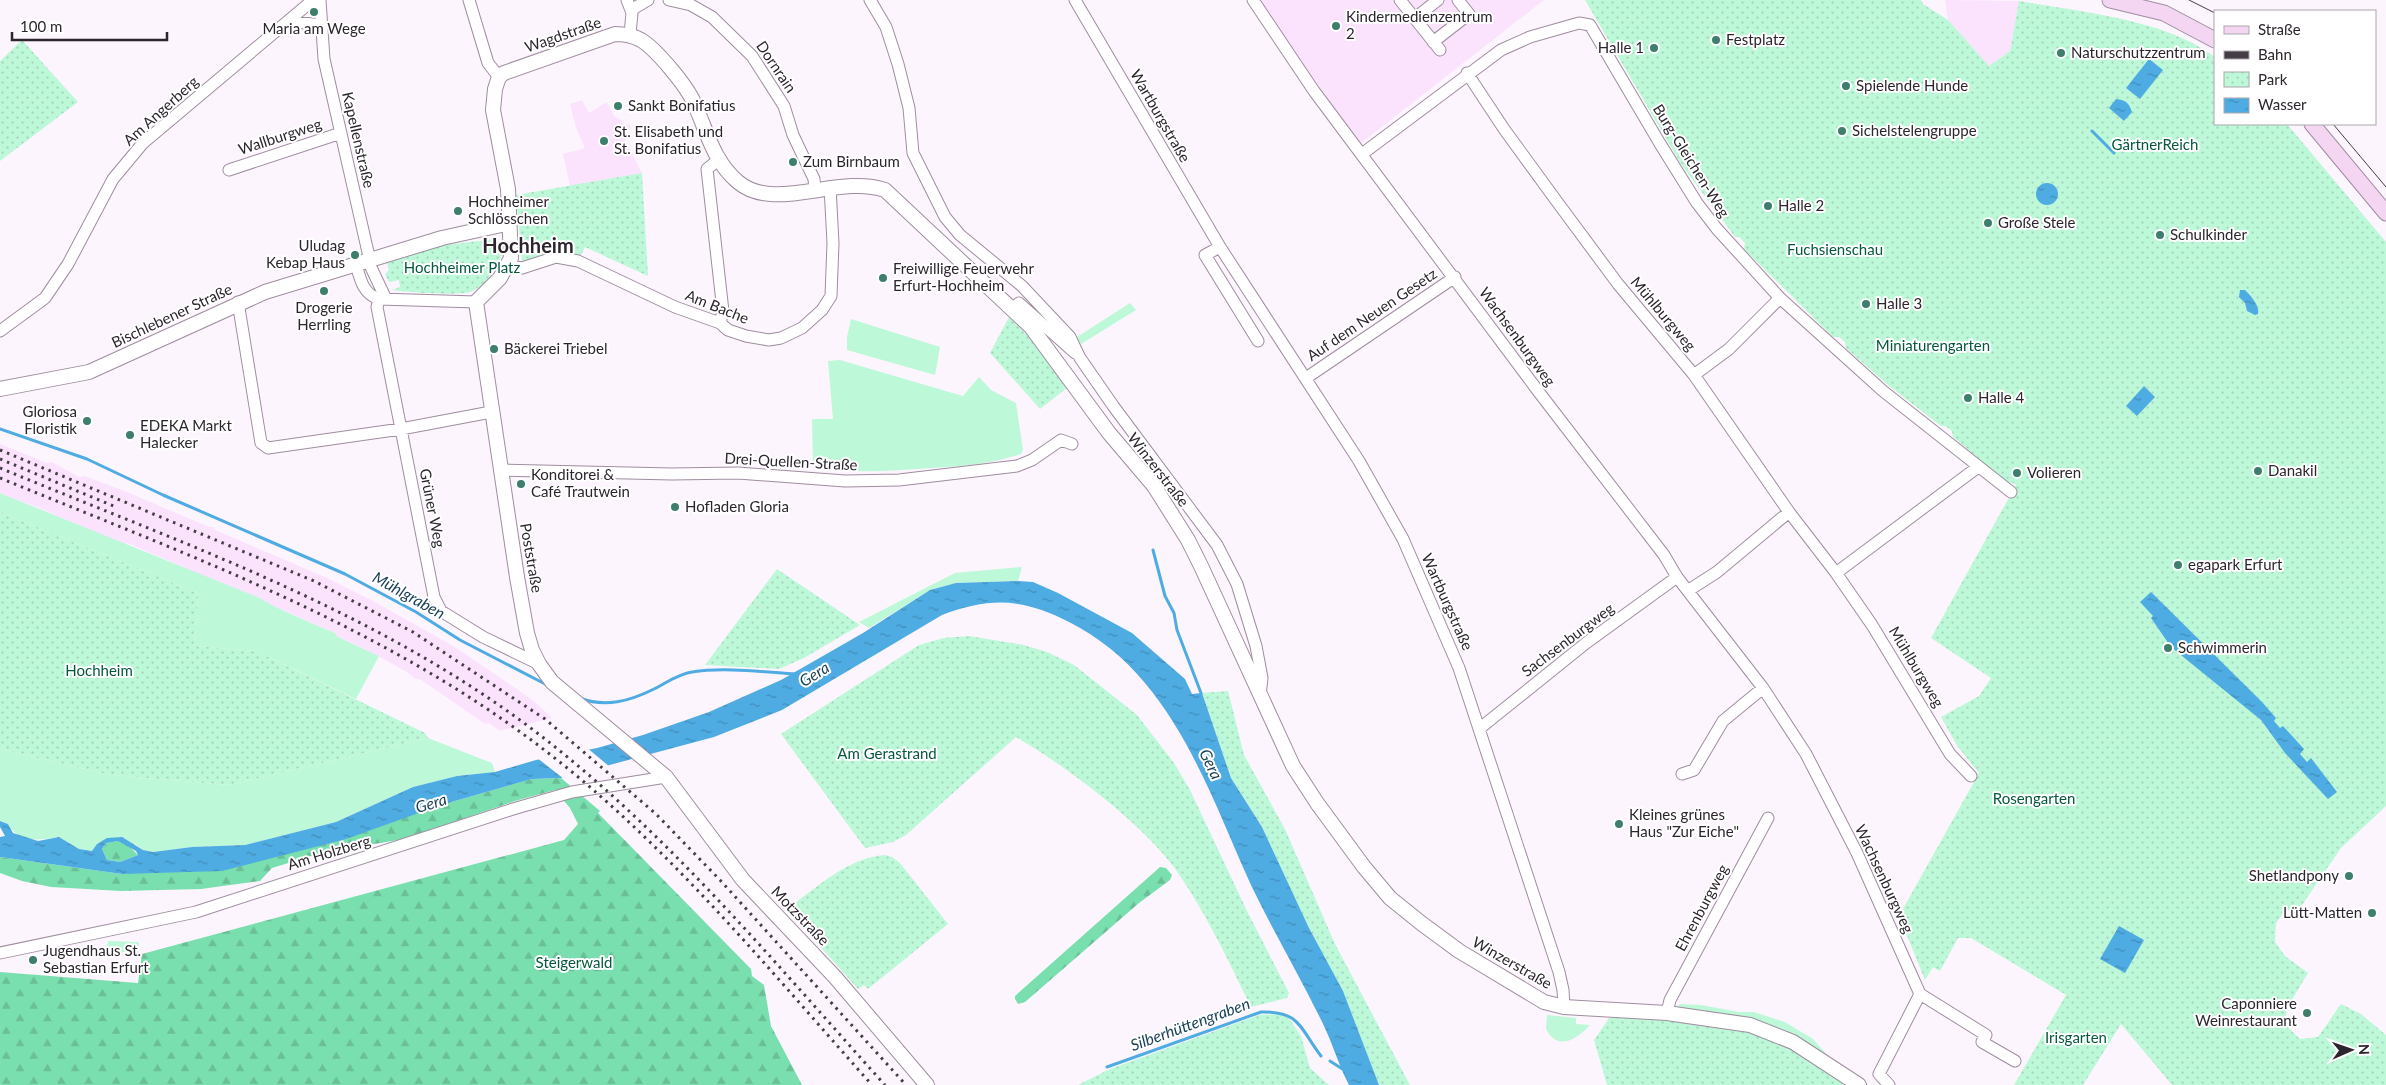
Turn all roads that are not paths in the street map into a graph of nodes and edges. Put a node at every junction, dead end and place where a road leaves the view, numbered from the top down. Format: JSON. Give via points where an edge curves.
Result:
{"nodes":[{"id":1,"x":314,"y":0,"type":"edge"},
{"id":2,"x":320,"y":0,"type":"edge"},
{"id":3,"x":469,"y":0,"type":"edge"},
{"id":4,"x":648,"y":0,"type":"edge"},
{"id":5,"x":669,"y":0,"type":"edge"},
{"id":6,"x":870,"y":0,"type":"edge"},
{"id":7,"x":1090,"y":0,"type":"edge"},
{"id":8,"x":1253,"y":0,"type":"edge"},
{"id":9,"x":1400,"y":0,"type":"edge"},
{"id":10,"x":1438,"y":0,"type":"edge"},
{"id":11,"x":1458,"y":0,"type":"edge"},
{"id":12,"x":2110,"y":0,"type":"edge"},
{"id":13,"x":1077,"y":3,"type":"edge"},
{"id":14,"x":629,"y":5,"type":"edge"},
{"id":15,"x":1415,"y":18,"type":"junction"},
{"id":16,"x":288,"y":21,"type":"junction"},
{"id":17,"x":322,"y":25,"type":"junction"},
{"id":18,"x":630,"y":34,"type":"junction"},
{"id":19,"x":2214,"y":39,"type":"edge"},
{"id":20,"x":1467,"y":73,"type":"junction"},
{"id":21,"x":500,"y":77,"type":"junction"},
{"id":22,"x":2313,"y":125,"type":"edge"},
{"id":23,"x":341,"y":133,"type":"junction"},
{"id":24,"x":1362,"y":154,"type":"junction"},
{"id":25,"x":718,"y":160,"type":"junction"},
{"id":26,"x":229,"y":170,"type":"dead end"},
{"id":27,"x":830,"y":187,"type":"junction"},
{"id":28,"x":815,"y":189,"type":"junction"},
{"id":29,"x":2386,"y":213,"type":"edge"},
{"id":30,"x":510,"y":223,"type":"junction"},
{"id":31,"x":1220,"y":247,"type":"junction"},
{"id":32,"x":364,"y":262,"type":"junction"},
{"id":33,"x":509,"y":266,"type":"junction"},
{"id":34,"x":1454,"y":277,"type":"junction"},
{"id":35,"x":1780,"y":298,"type":"junction"},
{"id":36,"x":382,"y":299,"type":"junction"},
{"id":37,"x":238,"y":302,"type":"junction"},
{"id":38,"x":476,"y":302,"type":"junction"},
{"id":39,"x":1012,"y":309,"type":"junction"},
{"id":40,"x":720,"y":322,"type":"junction"},
{"id":41,"x":0,"y":331,"type":"edge"},
{"id":42,"x":1258,"y":342,"type":"dead end"},
{"id":43,"x":1080,"y":358,"type":"junction"},
{"id":44,"x":1694,"y":375,"type":"junction"},
{"id":45,"x":1306,"y":378,"type":"junction"},
{"id":46,"x":0,"y":389,"type":"edge"},
{"id":47,"x":491,"y":412,"type":"junction"},
{"id":48,"x":400,"y":429,"type":"junction"},
{"id":49,"x":1072,"y":444,"type":"dead end"},
{"id":50,"x":1978,"y":467,"type":"junction"},
{"id":51,"x":500,"y":470,"type":"junction"},
{"id":52,"x":2011,"y":492,"type":"dead end"},
{"id":53,"x":1790,"y":512,"type":"junction"},
{"id":54,"x":1836,"y":573,"type":"junction"},
{"id":55,"x":1677,"y":577,"type":"junction"},
{"id":56,"x":1689,"y":590,"type":"junction"},
{"id":57,"x":540,"y":664,"type":"junction"},
{"id":58,"x":1763,"y":688,"type":"junction"},
{"id":59,"x":1260,"y":696,"type":"junction"},
{"id":60,"x":1479,"y":729,"type":"junction"},
{"id":61,"x":653,"y":768,"type":"joint"},
{"id":62,"x":1682,"y":774,"type":"dead end"},
{"id":63,"x":1971,"y":776,"type":"dead end"},
{"id":64,"x":666,"y":777,"type":"junction"},
{"id":65,"x":1768,"y":818,"type":"dead end"},
{"id":66,"x":0,"y":953,"type":"edge"},
{"id":67,"x":1920,"y":994,"type":"junction"},
{"id":68,"x":1564,"y":1007,"type":"junction"},
{"id":69,"x":1667,"y":1013,"type":"junction"},
{"id":70,"x":2015,"y":1062,"type":"dead end"},
{"id":71,"x":927,"y":1085,"type":"edge"},
{"id":72,"x":1859,"y":1085,"type":"edge"},
{"id":73,"x":1889,"y":1085,"type":"edge"}],
"edges":[{"from":1,"to":16,"type":"street","name":"Am Angerberg"},
{"from":2,"to":17,"type":"street","name":"Kapellenstraße"},
{"from":3,"to":21,"type":"street","via":[[488,63]]},
{"from":4,"to":14,"type":"street"},
{"from":5,"to":28,"type":"street","name":"Dornrain","via":[[691,4],[712,17],[752,56],[784,106],[793,135],[814,179]]},
{"from":6,"to":43,"type":"street","name":"Winzerstraße","via":[[886,26],[898,64],[909,108],[913,153],[945,216],[960,235],[1028,292],[1070,337]]},
{"from":7,"to":13,"type":"street"},
{"from":8,"to":24,"type":"street","name":"Wachsenburgweg","via":[[1314,91]]},
{"from":9,"to":15,"type":"street"},
{"from":10,"to":15,"type":"street"},
{"from":11,"to":15,"type":"street","via":[[1469,14],[1436,46]]},
{"from":12,"to":19,"type":"main road","via":[[2164,13]]},
{"from":13,"to":31,"type":"street","name":"Wartburgstraße"},
{"from":14,"to":18,"type":"street"},
{"from":16,"to":17,"type":"street"},
{"from":16,"to":41,"type":"street","name":"Am Angerberg","via":[[143,143],[113,179],[68,264],[45,298]]},
{"from":17,"to":23,"type":"street","name":"Kapellenstraße","via":[[324,59]]},
{"from":18,"to":21,"type":"street","name":"Wagdstraße","via":[[615,34]]},
{"from":18,"to":25,"type":"street","via":[[651,48],[694,101]]},
{"from":20,"to":24,"type":"street","name":"Burg-Gleichen-Weg"},
{"from":20,"to":35,"type":"street","name":"Burg-Gleichen-Weg","via":[[1514,43],[1580,23],[1590,24],[1697,203],[1717,230]]},
{"from":20,"to":44,"type":"street","name":"Mühlburgweg","via":[[1504,130],[1618,284]]},
{"from":21,"to":30,"type":"street","via":[[493,110],[506,172]]},
{"from":22,"to":29,"type":"main road"},
{"from":23,"to":26,"type":"street","name":"Wallburgweg"},
{"from":23,"to":32,"type":"street","name":"Kapellenstraße"},
{"from":24,"to":34,"type":"street","name":"Wachsenburgweg"},
{"from":25,"to":28,"type":"street","via":[[750,191],[781,195]]},
{"from":25,"to":40,"type":"street","via":[[707,169],[723,311]]},
{"from":27,"to":28,"type":"street"},
{"from":27,"to":39,"type":"street","name":"Winzerstraße","via":[[867,186],[885,190]]},
{"from":27,"to":40,"type":"street","name":"Am Bache","via":[[833,243],[830,296],[822,310],[802,328],[769,340],[728,330]]},
{"from":30,"to":32,"type":"street","via":[[442,238]]},
{"from":30,"to":33,"type":"street","via":[[512,250]]},
{"from":31,"to":42,"type":"street","via":[[1205,255]]},
{"from":31,"to":45,"type":"street","name":"Wartburgstraße"},
{"from":32,"to":36,"type":"street","via":[[363,287],[372,297]]},
{"from":32,"to":37,"type":"street","name":"Bischlebener Straße"},
{"from":33,"to":38,"type":"street"},
{"from":33,"to":40,"type":"street","name":"Am Bache","via":[[522,268],[556,257],[578,261],[675,306]]},
{"from":34,"to":45,"type":"street","name":"Auf dem Neuen Gesetz"},
{"from":34,"to":55,"type":"street","name":"Wachsenburgweg","via":[[1664,555]]},
{"from":35,"to":44,"type":"street","via":[[1729,349]]},
{"from":35,"to":50,"type":"street","name":"Burg-Gleichen-Weg","via":[[1883,391]]},
{"from":36,"to":38,"type":"street"},
{"from":36,"to":48,"type":"street","name":"Grüner Weg","via":[[377,308]]},
{"from":37,"to":46,"type":"street","name":"Bischlebener Straße","via":[[89,372]]},
{"from":37,"to":48,"type":"street","via":[[261,443],[268,448]]},
{"from":38,"to":47,"type":"street","name":"Poststraße"},
{"from":39,"to":43,"type":"street","name":"Winzerstraße","via":[[1019,303]]},
{"from":39,"to":59,"type":"street","name":"Winzerstraße","via":[[1031,327],[1172,514],[1206,575]]},
{"from":43,"to":59,"type":"street","name":"Winzerstraße","via":[[1228,564],[1256,646],[1262,678]]},
{"from":44,"to":53,"type":"street","name":"Mühlburgweg"},
{"from":45,"to":60,"type":"street","name":"Wartburgstraße","via":[[1368,476],[1403,539],[1459,668]]},
{"from":47,"to":48,"type":"street"},
{"from":47,"to":51,"type":"street","name":"Poststraße"},
{"from":48,"to":57,"type":"street","name":"Grüner Weg","via":[[434,597],[441,611],[483,637]]},
{"from":49,"to":51,"type":"street","name":"Drei-Quellen-Straße","via":[[1061,440],[1017,466],[900,480],[845,481],[738,472],[672,474]]},
{"from":50,"to":52,"type":"street","name":"Burg-Gleichen-Weg"},
{"from":50,"to":54,"type":"street"},
{"from":51,"to":57,"type":"street","name":"Poststraße","via":[[527,633]]},
{"from":53,"to":54,"type":"street","name":"Mühlburgweg"},
{"from":53,"to":56,"type":"street","via":[[1717,572]]},
{"from":54,"to":63,"type":"street","name":"Mühlburgweg","via":[[1872,624],[1950,754]]},
{"from":55,"to":56,"type":"street","name":"Wachsenburgweg"},
{"from":55,"to":60,"type":"street","name":"Sachsenburgweg","via":[[1586,643]]},
{"from":56,"to":58,"type":"street","name":"Wachsenburgweg"},
{"from":57,"to":61,"type":"street","name":"Poststraße","via":[[552,682]]},
{"from":58,"to":62,"type":"street","via":[[1723,721],[1694,770]]},
{"from":58,"to":67,"type":"street","name":"Wachsenburgweg","via":[[1806,754],[1849,838]]},
{"from":59,"to":68,"type":"street","name":"Winzerstraße","via":[[1293,766],[1317,803],[1390,898],[1459,951],[1523,991],[1544,1002]]},
{"from":60,"to":68,"type":"street","name":"Wartburgstraße","via":[[1558,972]]},
{"from":61,"to":64,"type":"street","name":"Motzstraße"},
{"from":64,"to":66,"type":"street","name":"Am Holzberg","via":[[572,792],[196,912]]},
{"from":64,"to":71,"type":"street","name":"Motzstraße","via":[[743,880],[835,977]]},
{"from":65,"to":69,"type":"street","name":"Ehrenburgweg","via":[[1670,1000]]},
{"from":67,"to":70,"type":"street","via":[[1986,1035],[1982,1042]]},
{"from":67,"to":73,"type":"street","via":[[1879,1074]]},
{"from":68,"to":69,"type":"street","name":"Winzerstraße"},
{"from":69,"to":72,"type":"street","name":"Winzerstraße","via":[[1750,1025],[1773,1032],[1814,1054]]}]}
